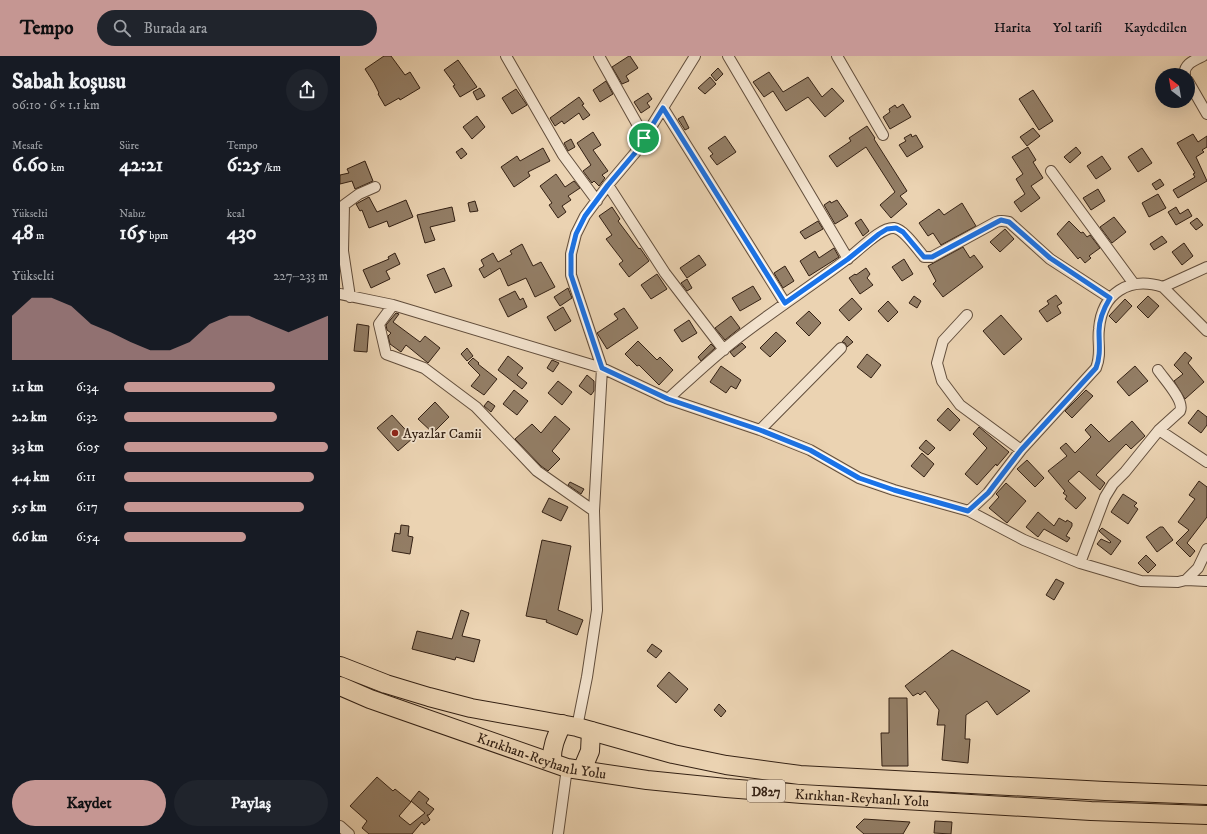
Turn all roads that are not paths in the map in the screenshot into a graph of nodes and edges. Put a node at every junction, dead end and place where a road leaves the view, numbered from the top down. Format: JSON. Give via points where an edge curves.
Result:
{"nodes":[{"id":1,"x":506,"y":56,"type":"edge"},
{"id":2,"x":598,"y":56,"type":"edge"},
{"id":3,"x":695,"y":56,"type":"edge"},
{"id":4,"x":728,"y":56,"type":"edge"},
{"id":5,"x":837,"y":56,"type":"edge"},
{"id":6,"x":1203,"y":56,"type":"edge"},
{"id":7,"x":1186,"y":68,"type":"edge"},
{"id":8,"x":1195,"y":93,"type":"edge"},
{"id":9,"x":663,"y":108,"type":"junction"},
{"id":10,"x":1207,"y":114,"type":"edge"},
{"id":11,"x":883,"y":135,"type":"dead end"},
{"id":12,"x":644,"y":138,"type":"junction"},
{"id":13,"x":1051,"y":171,"type":"dead end"},
{"id":14,"x":608,"y":185,"type":"junction"},
{"id":15,"x":375,"y":187,"type":"dead end"},
{"id":16,"x":597,"y":201,"type":"junction"},
{"id":17,"x":848,"y":259,"type":"junction"},
{"id":18,"x":1207,"y":267,"type":"edge"},
{"id":19,"x":1134,"y":284,"type":"junction"},
{"id":20,"x":1163,"y":287,"type":"junction"},
{"id":21,"x":340,"y":294,"type":"edge"},
{"id":22,"x":350,"y":297,"type":"junction"},
{"id":23,"x":1110,"y":298,"type":"junction"},
{"id":24,"x":785,"y":303,"type":"junction"},
{"id":25,"x":394,"y":305,"type":"junction"},
{"id":26,"x":967,"y":315,"type":"dead end"},
{"id":27,"x":1207,"y":331,"type":"edge"},
{"id":28,"x":841,"y":348,"type":"dead end"},
{"id":29,"x":724,"y":350,"type":"junction"},
{"id":30,"x":602,"y":368,"type":"junction"},
{"id":31,"x":1158,"y":370,"type":"dead end"},
{"id":32,"x":668,"y":399,"type":"junction"},
{"id":33,"x":760,"y":430,"type":"junction"},
{"id":34,"x":1158,"y":430,"type":"junction"},
{"id":35,"x":1021,"y":450,"type":"junction"},
{"id":36,"x":1207,"y":462,"type":"edge"},
{"id":37,"x":594,"y":511,"type":"junction"},
{"id":38,"x":968,"y":511,"type":"junction"},
{"id":39,"x":1207,"y":549,"type":"edge"},
{"id":40,"x":1080,"y":563,"type":"junction"},
{"id":41,"x":1186,"y":580,"type":"junction"},
{"id":42,"x":1207,"y":581,"type":"edge"},
{"id":43,"x":340,"y":666,"type":"edge"},
{"id":44,"x":340,"y":686,"type":"edge"},
{"id":45,"x":577,"y":727,"type":"junction"},
{"id":46,"x":567,"y":767,"type":"junction"},
{"id":47,"x":1207,"y":795,"type":"edge"},
{"id":48,"x":1207,"y":815,"type":"edge"},
{"id":49,"x":340,"y":826,"type":"edge"},
{"id":50,"x":349,"y":834,"type":"edge"},
{"id":51,"x":558,"y":834,"type":"edge"}],
"edges":[{"from":1,"to":16,"type":"street","via":[[563,155]]},
{"from":2,"to":12,"type":"street"},
{"from":3,"to":9,"type":"street"},
{"from":4,"to":17,"type":"street"},
{"from":5,"to":11,"type":"street"},
{"from":6,"to":7,"type":"street","via":[[1192,61]]},
{"from":8,"to":10,"type":"street"},
{"from":9,"to":12,"type":"street"},
{"from":9,"to":24,"type":"street"},
{"from":12,"to":14,"type":"street"},
{"from":13,"to":19,"type":"street"},
{"from":14,"to":16,"type":"street"},
{"from":14,"to":29,"type":"street","via":[[665,273]]},
{"from":15,"to":22,"type":"street","via":[[344,205],[343,251]]},
{"from":16,"to":30,"type":"street","via":[[585,216],[576,234],[571,254],[571,275]]},
{"from":17,"to":23,"type":"street","via":[[887,229],[896,228],[903,232],[924,257],[928,258],[1001,220],[1009,222],[1050,258]]},
{"from":17,"to":24,"type":"street"},
{"from":18,"to":20,"type":"street"},
{"from":19,"to":20,"type":"street"},
{"from":19,"to":23,"type":"street"},
{"from":20,"to":27,"type":"street"},
{"from":21,"to":22,"type":"street"},
{"from":22,"to":25,"type":"street"},
{"from":23,"to":35,"type":"street","via":[[1102,314],[1099,329],[1100,355],[1096,368]]},
{"from":24,"to":29,"type":"street"},
{"from":25,"to":30,"type":"street"},
{"from":25,"to":37,"type":"street","via":[[379,324],[386,354],[424,368],[476,407],[537,471]]},
{"from":26,"to":35,"type":"street","via":[[943,341],[937,363],[942,381],[960,405]]},
{"from":28,"to":33,"type":"street"},
{"from":29,"to":32,"type":"street"},
{"from":30,"to":32,"type":"street"},
{"from":30,"to":37,"type":"street"},
{"from":31,"to":34,"type":"street","via":[[1176,394],[1182,407]]},
{"from":32,"to":33,"type":"street"},
{"from":33,"to":38,"type":"street","via":[[810,450],[859,478]]},
{"from":34,"to":36,"type":"street"},
{"from":34,"to":40,"type":"street","via":[[1105,497]]},
{"from":35,"to":38,"type":"street","via":[[988,493]]},
{"from":37,"to":45,"type":"street","via":[[597,610],[588,677]]},
{"from":38,"to":40,"type":"street","via":[[1024,540]]},
{"from":39,"to":41,"type":"street","via":[[1198,568]]},
{"from":40,"to":41,"type":"street","via":[[1141,581]]},
{"from":41,"to":42,"type":"street"},
{"from":43,"to":45,"type":"highway","name":"Kırıkhan-Reyhanlı Yolu","number":"D827","via":[[386,684],[471,708]]},
{"from":44,"to":46,"type":"highway","name":"Kırıkhan-Reyhanlı Yolu","number":"D827","via":[[370,699]]},
{"from":45,"to":46,"type":"highway","via":[[590,751]]},
{"from":45,"to":46,"type":"highway","via":[[554,745],[552,754]]},
{"from":45,"to":47,"type":"highway","name":"Kırıkhan-Reyhanlı Yolu","number":"D827","via":[[726,766],[760,771],[1090,791]]},
{"from":46,"to":48,"type":"highway","name":"Kırıkhan-Reyhanlı Yolu","number":"D827","via":[[686,784],[802,794],[1084,811]]},
{"from":46,"to":51,"type":"street"},
{"from":49,"to":50,"type":"street"}]}
